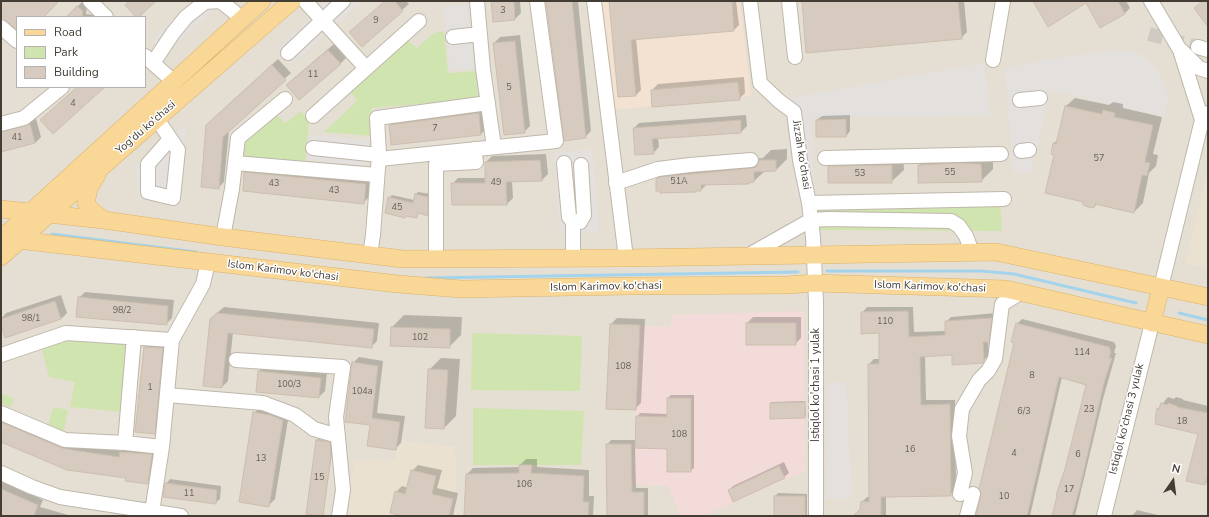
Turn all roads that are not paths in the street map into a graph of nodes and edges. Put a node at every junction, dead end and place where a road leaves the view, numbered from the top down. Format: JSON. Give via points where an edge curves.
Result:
{"nodes":[{"id":1,"x":90,"y":1,"type":"edge"},
{"id":2,"x":262,"y":1,"type":"edge"},
{"id":3,"x":292,"y":1,"type":"edge"},
{"id":4,"x":305,"y":1,"type":"edge"},
{"id":5,"x":343,"y":1,"type":"edge"},
{"id":6,"x":477,"y":1,"type":"edge"},
{"id":7,"x":537,"y":1,"type":"edge"},
{"id":8,"x":594,"y":1,"type":"edge"},
{"id":9,"x":750,"y":1,"type":"edge"},
{"id":10,"x":789,"y":1,"type":"edge"},
{"id":11,"x":1003,"y":1,"type":"edge"},
{"id":12,"x":1152,"y":1,"type":"edge"},
{"id":13,"x":105,"y":16,"type":"edge"},
{"id":14,"x":240,"y":19,"type":"junction"},
{"id":15,"x":323,"y":20,"type":"junction"},
{"id":16,"x":419,"y":21,"type":"dead end"},
{"id":17,"x":1,"y":27,"type":"edge"},
{"id":18,"x":480,"y":34,"type":"junction"},
{"id":19,"x":453,"y":37,"type":"dead end"},
{"id":20,"x":16,"y":39,"type":"edge"},
{"id":21,"x":1180,"y":50,"type":"junction"},
{"id":22,"x":288,"y":53,"type":"dead end"},
{"id":23,"x":795,"y":57,"type":"dead end"},
{"id":24,"x":149,"y":60,"type":"edge"},
{"id":25,"x":993,"y":60,"type":"dead end"},
{"id":26,"x":366,"y":68,"type":"junction"},
{"id":27,"x":1208,"y":72,"type":"edge"},
{"id":28,"x":174,"y":82,"type":"junction"},
{"id":29,"x":61,"y":88,"type":"edge"},
{"id":30,"x":285,"y":98,"type":"dead end"},
{"id":31,"x":1040,"y":98,"type":"dead end"},
{"id":32,"x":1020,"y":100,"type":"dead end"},
{"id":33,"x":488,"y":103,"type":"junction"},
{"id":34,"x":313,"y":116,"type":"dead end"},
{"id":35,"x":1205,"y":116,"type":"edge"},
{"id":36,"x":157,"y":119,"type":"junction"},
{"id":37,"x":1,"y":124,"type":"edge"},
{"id":38,"x":170,"y":139,"type":"dead end"},
{"id":39,"x":494,"y":147,"type":"junction"},
{"id":40,"x":312,"y":148,"type":"dead end"},
{"id":41,"x":474,"y":149,"type":"junction"},
{"id":42,"x":1001,"y":154,"type":"dead end"},
{"id":43,"x":379,"y":157,"type":"junction"},
{"id":44,"x":825,"y":158,"type":"dead end"},
{"id":45,"x":751,"y":160,"type":"dead end"},
{"id":46,"x":235,"y":163,"type":"junction"},
{"id":47,"x":564,"y":163,"type":"dead end"},
{"id":48,"x":581,"y":165,"type":"dead end"},
{"id":49,"x":102,"y":166,"type":"junction"},
{"id":50,"x":377,"y":175,"type":"junction"},
{"id":51,"x":616,"y":183,"type":"junction"},
{"id":52,"x":1004,"y":199,"type":"dead end"},
{"id":53,"x":810,"y":203,"type":"junction"},
{"id":54,"x":1,"y":210,"type":"edge"},
{"id":55,"x":30,"y":212,"type":"junction"},
{"id":56,"x":48,"y":215,"type":"junction"},
{"id":57,"x":104,"y":220,"type":"junction"},
{"id":58,"x":811,"y":220,"type":"junction"},
{"id":59,"x":573,"y":222,"type":"junction"},
{"id":60,"x":223,"y":237,"type":"junction"},
{"id":61,"x":2,"y":238,"type":"edge"},
{"id":62,"x":21,"y":240,"type":"junction"},
{"id":63,"x":972,"y":252,"type":"junction"},
{"id":64,"x":814,"y":254,"type":"junction"},
{"id":65,"x":370,"y":255,"type":"junction"},
{"id":66,"x":749,"y":255,"type":"junction"},
{"id":67,"x":1,"y":257,"type":"edge"},
{"id":68,"x":574,"y":258,"type":"junction"},
{"id":69,"x":626,"y":258,"type":"junction"},
{"id":70,"x":436,"y":259,"type":"junction"},
{"id":71,"x":208,"y":262,"type":"junction"},
{"id":72,"x":814,"y":284,"type":"junction"},
{"id":73,"x":1161,"y":287,"type":"junction"},
{"id":74,"x":1022,"y":292,"type":"junction"},
{"id":75,"x":1208,"y":297,"type":"edge"},
{"id":76,"x":1152,"y":323,"type":"junction"},
{"id":77,"x":1208,"y":336,"type":"edge"},
{"id":78,"x":134,"y":337,"type":"junction"},
{"id":79,"x":172,"y":340,"type":"junction"},
{"id":80,"x":1,"y":355,"type":"edge"},
{"id":81,"x":236,"y":360,"type":"dead end"},
{"id":82,"x":167,"y":395,"type":"junction"},
{"id":83,"x":1,"y":413,"type":"edge"},
{"id":84,"x":338,"y":436,"type":"junction"},
{"id":85,"x":125,"y":443,"type":"junction"},
{"id":86,"x":162,"y":447,"type":"junction"},
{"id":87,"x":1,"y":473,"type":"edge"},
{"id":88,"x":152,"y":512,"type":"junction"},
{"id":89,"x":181,"y":516,"type":"edge"},
{"id":90,"x":339,"y":516,"type":"edge"},
{"id":91,"x":816,"y":516,"type":"edge"},
{"id":92,"x":967,"y":516,"type":"edge"},
{"id":93,"x":1104,"y":516,"type":"edge"}],
"edges":[{"from":1,"to":13,"type":"street"},
{"from":2,"to":14,"type":"main road","name":"Yog'du ko'chasi"},
{"from":3,"to":36,"type":"main road","name":"Yog'du ko'chasi"},
{"from":4,"to":15,"type":"street"},
{"from":5,"to":15,"type":"street"},
{"from":6,"to":18,"type":"street"},
{"from":7,"to":39,"type":"street","via":[[556,141]]},
{"from":8,"to":51,"type":"street"},
{"from":9,"to":53,"type":"street","name":"Jizzah ko'chasi","via":[[760,83],[794,112],[800,160]]},
{"from":10,"to":23,"type":"street"},
{"from":11,"to":25,"type":"street"},
{"from":12,"to":21,"type":"street"},
{"from":14,"to":24,"type":"street","via":[[220,1],[204,2],[186,17]]},
{"from":14,"to":28,"type":"main road","name":"Yog'du ko'chasi"},
{"from":15,"to":22,"type":"street"},
{"from":15,"to":26,"type":"street"},
{"from":16,"to":26,"type":"street"},
{"from":17,"to":20,"type":"street"},
{"from":18,"to":19,"type":"street"},
{"from":18,"to":33,"type":"street"},
{"from":21,"to":27,"type":"street","via":[[1199,68]]},
{"from":21,"to":35,"type":"street"},
{"from":24,"to":28,"type":"street"},
{"from":26,"to":34,"type":"street"},
{"from":28,"to":55,"type":"main road","name":"Yog'du ko'chasi"},
{"from":29,"to":37,"type":"street","via":[[24,118]]},
{"from":30,"to":46,"type":"street","via":[[238,138]]},
{"from":31,"to":32,"type":"street"},
{"from":33,"to":39,"type":"street"},
{"from":33,"to":43,"type":"street","via":[[377,118]]},
{"from":35,"to":73,"type":"street"},
{"from":36,"to":38,"type":"street"},
{"from":36,"to":49,"type":"main road","name":"Yog'du ko'chasi"},
{"from":39,"to":41,"type":"street"},
{"from":40,"to":43,"type":"street"},
{"from":41,"to":43,"type":"street"},
{"from":41,"to":70,"type":"street","via":[[476,162],[436,164]]},
{"from":42,"to":44,"type":"street"},
{"from":43,"to":50,"type":"street"},
{"from":45,"to":51,"type":"street","via":[[658,169]]},
{"from":46,"to":50,"type":"street"},
{"from":46,"to":60,"type":"street"},
{"from":47,"to":59,"type":"street","via":[[569,217]]},
{"from":48,"to":59,"type":"street","via":[[584,215],[580,222]]},
{"from":49,"to":56,"type":"main road","name":"Yog'du ko'chasi"},
{"from":49,"to":57,"type":"main road","via":[[89,188],[86,203]]},
{"from":50,"to":65,"type":"street"},
{"from":51,"to":69,"type":"street"},
{"from":52,"to":53,"type":"street"},
{"from":53,"to":58,"type":"street","name":"Jizzah ko'chasi"},
{"from":54,"to":55,"type":"main road"},
{"from":55,"to":56,"type":"main road"},
{"from":55,"to":61,"type":"main road","name":"Yog'du ko'chasi"},
{"from":56,"to":57,"type":"main road"},
{"from":56,"to":62,"type":"main road","name":"Yog'du ko'chasi"},
{"from":57,"to":60,"type":"main road"},
{"from":58,"to":63,"type":"street","via":[[951,221],[959,226],[966,236]]},
{"from":58,"to":64,"type":"street","name":"Jizzah ko'chasi"},
{"from":58,"to":66,"type":"street"},
{"from":59,"to":68,"type":"street"},
{"from":60,"to":65,"type":"main road"},
{"from":61,"to":62,"type":"main road","name":"Islom Karimov ko'chasi"},
{"from":62,"to":67,"type":"main road","name":"Yog'du ko'chasi"},
{"from":62,"to":71,"type":"main road","name":"Islom Karimov ko'chasi"},
{"from":63,"to":64,"type":"main road"},
{"from":63,"to":73,"type":"main road","via":[[1004,252]]},
{"from":64,"to":66,"type":"main road"},
{"from":64,"to":72,"type":"street","name":"Istiqlol ko'chasi 1 yulak"},
{"from":65,"to":70,"type":"main road"},
{"from":66,"to":69,"type":"main road"},
{"from":68,"to":69,"type":"main road"},
{"from":68,"to":70,"type":"main road"},
{"from":71,"to":72,"type":"main road","name":"Islom Karimov ko'chasi","via":[[461,289]]},
{"from":71,"to":79,"type":"street","via":[[203,284]]},
{"from":72,"to":74,"type":"main road","name":"Islom Karimov ko'chasi","via":[[1006,289]]},
{"from":72,"to":91,"type":"street","name":"Istiqlol ko'chasi 1 yulak"},
{"from":73,"to":75,"type":"main road"},
{"from":73,"to":76,"type":"main road"},
{"from":74,"to":76,"type":"main road","name":"Islom Karimov ko'chasi"},
{"from":74,"to":92,"type":"street","via":[[1002,304],[995,358],[962,409],[959,436],[965,473]]},
{"from":76,"to":77,"type":"main road","name":"Islom Karimov ko'chasi"},
{"from":76,"to":93,"type":"street","name":"Istiqlol ko'chasi 3 yulak"},
{"from":78,"to":79,"type":"street"},
{"from":78,"to":80,"type":"street","via":[[66,333]]},
{"from":78,"to":85,"type":"street"},
{"from":79,"to":82,"type":"street"},
{"from":81,"to":84,"type":"street","via":[[343,367],[336,417]]},
{"from":82,"to":84,"type":"street","via":[[263,403],[295,415],[314,429]]},
{"from":82,"to":86,"type":"street"},
{"from":83,"to":85,"type":"street","via":[[65,440]]},
{"from":84,"to":90,"type":"street","via":[[343,490]]},
{"from":85,"to":86,"type":"street"},
{"from":86,"to":88,"type":"street"},
{"from":87,"to":88,"type":"street","via":[[32,488],[60,497]]},
{"from":88,"to":89,"type":"street"}]}
